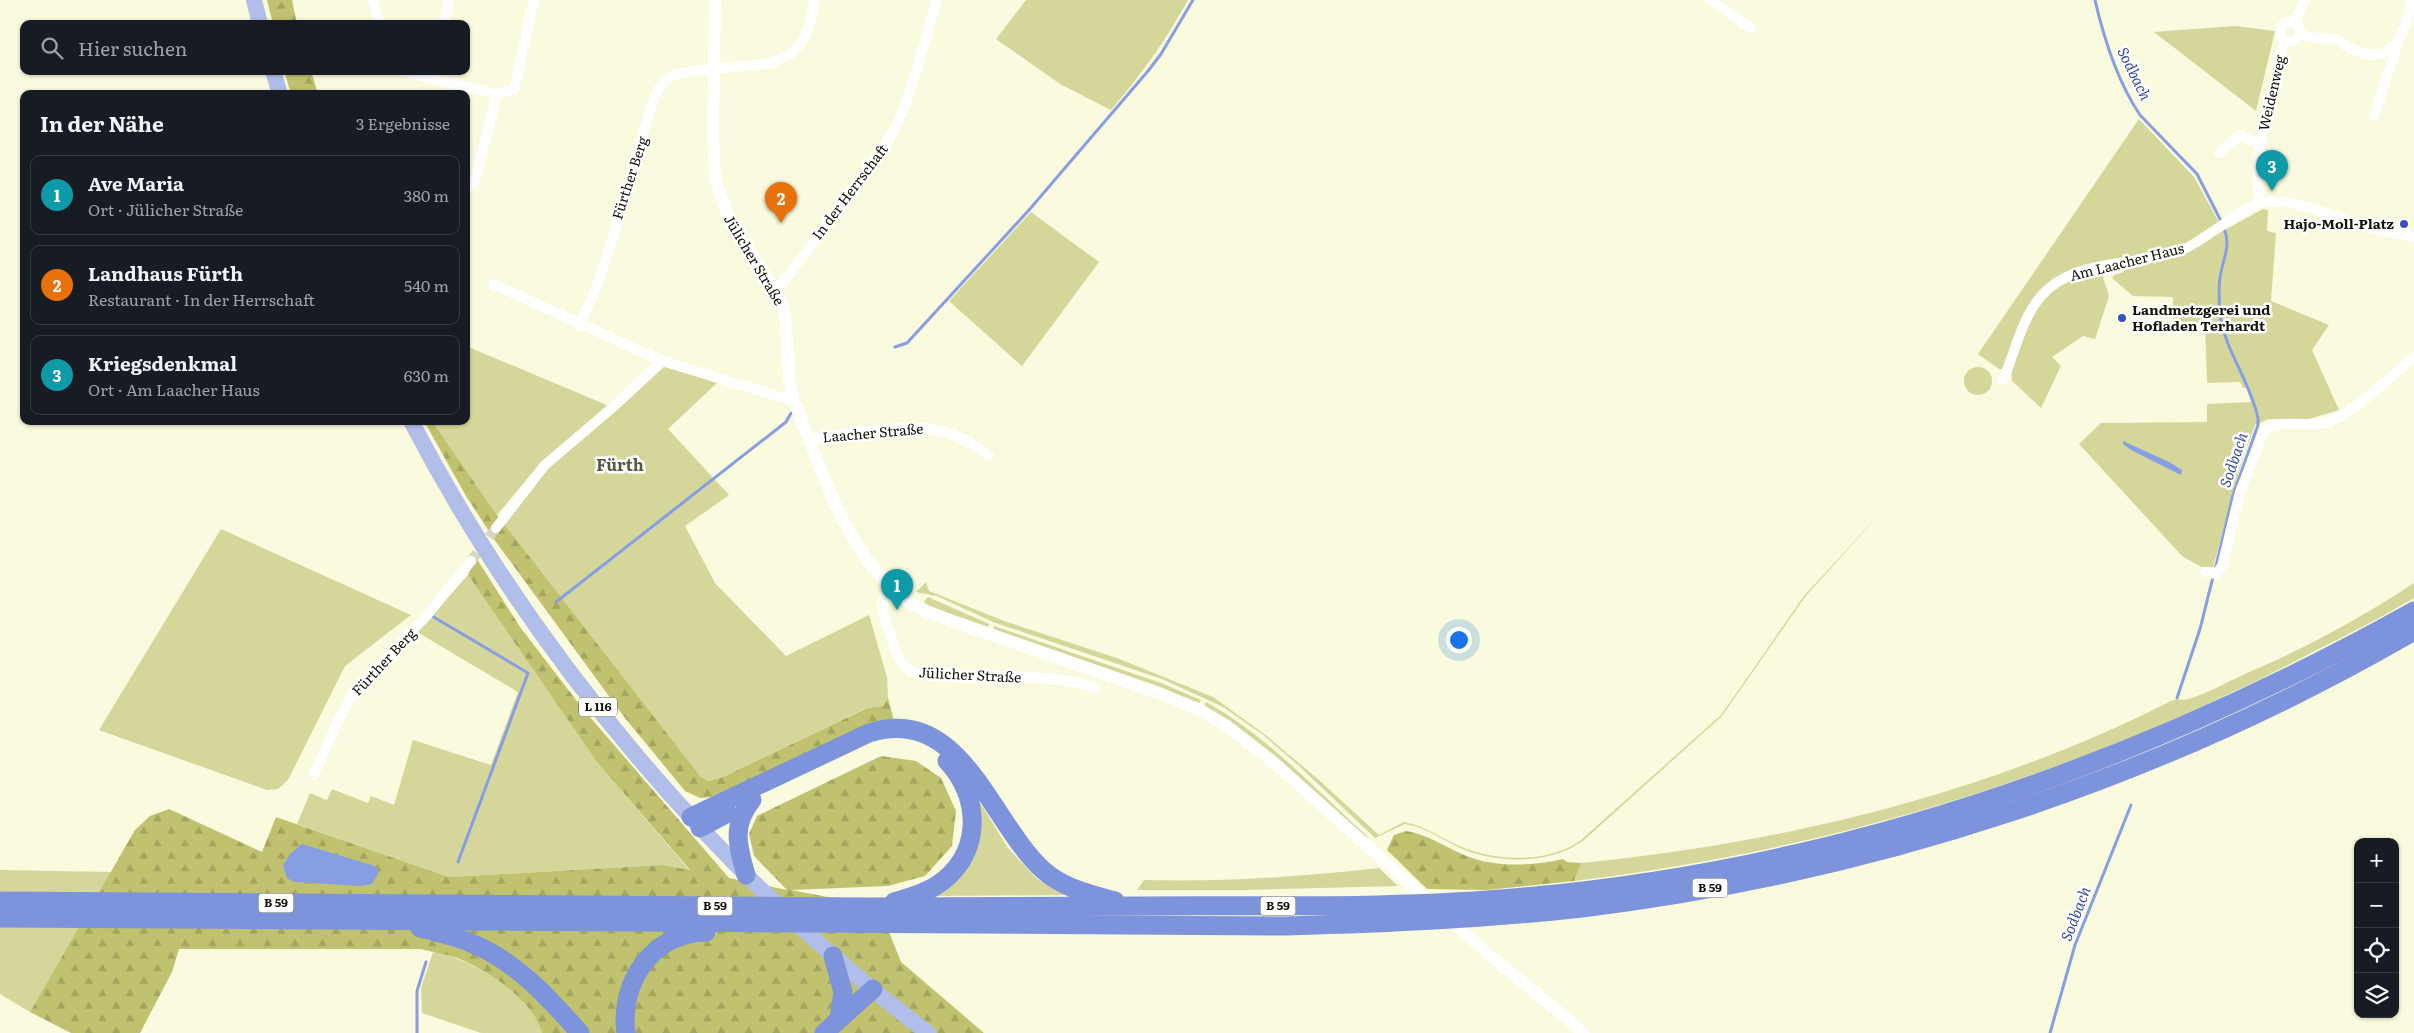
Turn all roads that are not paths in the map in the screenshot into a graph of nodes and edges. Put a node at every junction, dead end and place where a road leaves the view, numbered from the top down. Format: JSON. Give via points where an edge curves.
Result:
{"nodes":[{"id":1,"x":254,"y":0,"type":"edge"},
{"id":2,"x":373,"y":0,"type":"edge"},
{"id":3,"x":449,"y":0,"type":"edge"},
{"id":4,"x":534,"y":0,"type":"edge"},
{"id":5,"x":715,"y":0,"type":"edge"},
{"id":6,"x":814,"y":0,"type":"edge"},
{"id":7,"x":937,"y":0,"type":"edge"},
{"id":8,"x":1710,"y":0,"type":"edge"},
{"id":9,"x":2304,"y":0,"type":"edge"},
{"id":10,"x":2412,"y":0,"type":"edge"},
{"id":11,"x":259,"y":20,"type":"edge"},
{"id":12,"x":379,"y":20,"type":"edge"},
{"id":13,"x":445,"y":20,"type":"edge"},
{"id":14,"x":2295,"y":23,"type":"junction"},
{"id":15,"x":1751,"y":28,"type":"dead end"},
{"id":16,"x":2300,"y":34,"type":"junction"},
{"id":17,"x":2285,"y":41,"type":"junction"},
{"id":18,"x":2398,"y":42,"type":"junction"},
{"id":19,"x":714,"y":68,"type":"junction"},
{"id":20,"x":274,"y":75,"type":"edge"},
{"id":21,"x":432,"y":75,"type":"edge"},
{"id":22,"x":279,"y":90,"type":"edge"},
{"id":23,"x":497,"y":94,"type":"junction"},
{"id":24,"x":2374,"y":116,"type":"dead end"},
{"id":25,"x":2261,"y":145,"type":"junction"},
{"id":26,"x":2219,"y":153,"type":"dead end"},
{"id":27,"x":470,"y":186,"type":"edge"},
{"id":28,"x":2260,"y":202,"type":"junction"},
{"id":29,"x":2414,"y":237,"type":"edge"},
{"id":30,"x":493,"y":284,"type":"dead end"},
{"id":31,"x":776,"y":291,"type":"junction"},
{"id":32,"x":579,"y":325,"type":"junction"},
{"id":33,"x":2414,"y":356,"type":"edge"},
{"id":34,"x":662,"y":361,"type":"junction"},
{"id":35,"x":2003,"y":380,"type":"dead end"},
{"id":36,"x":794,"y":400,"type":"junction"},
{"id":37,"x":413,"y":425,"type":"edge"},
{"id":38,"x":810,"y":439,"type":"junction"},
{"id":39,"x":989,"y":455,"type":"dead end"},
{"id":40,"x":496,"y":528,"type":"tunnel mouth"},
{"id":41,"x":471,"y":561,"type":"tunnel mouth"},
{"id":42,"x":2210,"y":574,"type":"dead end"},
{"id":43,"x":893,"y":587,"type":"junction"},
{"id":44,"x":2414,"y":611,"type":"edge"},
{"id":45,"x":2414,"y":631,"type":"edge"},
{"id":46,"x":1094,"y":687,"type":"dead end"},
{"id":47,"x":314,"y":774,"type":"dead end"},
{"id":48,"x":752,"y":800,"type":"junction"},
{"id":49,"x":695,"y":822,"type":"junction"},
{"id":50,"x":746,"y":875,"type":"junction"},
{"id":51,"x":0,"y":901,"type":"edge"},
{"id":52,"x":1136,"y":906,"type":"junction"},
{"id":53,"x":879,"y":907,"type":"junction"},
{"id":54,"x":0,"y":918,"type":"edge"},
{"id":55,"x":394,"y":921,"type":"junction"},
{"id":56,"x":780,"y":924,"type":"junction"},
{"id":57,"x":833,"y":956,"type":"junction"},
{"id":58,"x":877,"y":993,"type":"junction"},
{"id":59,"x":840,"y":1026,"type":"edge"},
{"id":60,"x":580,"y":1033,"type":"edge"},
{"id":61,"x":626,"y":1033,"type":"edge"},
{"id":62,"x":824,"y":1033,"type":"edge"},
{"id":63,"x":928,"y":1033,"type":"edge"},
{"id":64,"x":1584,"y":1033,"type":"edge"}],
"edges":[{"from":1,"to":11,"type":"main road"},
{"from":2,"to":12,"type":"street"},
{"from":3,"to":13,"type":"street"},
{"from":4,"to":23,"type":"street","via":[[514,89]]},
{"from":5,"to":19,"type":"street","name":"Jülicher Straße"},
{"from":6,"to":19,"type":"street","name":"Fürther Berg","via":[[805,37],[784,58],[764,66]]},
{"from":7,"to":31,"type":"street","name":"In der Herrschaft","via":[[897,125],[872,166]]},
{"from":8,"to":15,"type":"street"},
{"from":9,"to":14,"type":"street","name":"Weidenweg"},
{"from":10,"to":18,"type":"street"},
{"from":14,"to":16,"type":"street"},
{"from":14,"to":17,"type":"street","name":"Weidenweg","via":[[2286,23],[2281,28]]},
{"from":16,"to":17,"type":"street","name":"Weidenweg","via":[[2295,41]]},
{"from":16,"to":18,"type":"street","via":[[2337,40],[2350,49],[2376,55],[2388,52]]},
{"from":17,"to":25,"type":"street","name":"Weidenweg","via":[[2278,59],[2278,77]]},
{"from":18,"to":24,"type":"street"},
{"from":19,"to":31,"type":"street","name":"Jülicher Straße","via":[[713,156],[718,191],[735,232]]},
{"from":19,"to":32,"type":"street","name":"Fürther Berg","via":[[674,75],[660,87],[601,271]]},
{"from":20,"to":22,"type":"main road"},
{"from":21,"to":23,"type":"street"},
{"from":23,"to":27,"type":"street","via":[[475,181]]},
{"from":25,"to":26,"type":"street","name":"Weidenweg","via":[[2240,135]]},
{"from":25,"to":28,"type":"street","name":"Weidenweg","via":[[2256,174]]},
{"from":28,"to":29,"type":"street","via":[[2294,204],[2374,229]]},
{"from":28,"to":35,"type":"street","name":"Am Laacher Haus","via":[[2195,244],[2174,252],[2081,271],[2055,283],[2032,311]]},
{"from":30,"to":32,"type":"street"},
{"from":31,"to":36,"type":"street","name":"Jülicher Straße","via":[[785,314],[789,380]]},
{"from":32,"to":34,"type":"street"},
{"from":33,"to":42,"type":"street","via":[[2334,419],[2318,424],[2273,426],[2264,431],[2240,492],[2222,566]]},
{"from":34,"to":36,"type":"street"},
{"from":34,"to":40,"type":"street","via":[[545,466]]},
{"from":36,"to":38,"type":"street","name":"Jülicher Straße"},
{"from":37,"to":49,"type":"main road","number":"L 116","via":[[466,518],[531,616],[611,724]]},
{"from":38,"to":39,"type":"street","name":"Laacher Straße","via":[[862,432],[931,429],[960,438]]},
{"from":38,"to":43,"type":"street","name":"Jülicher Straße","via":[[852,536],[870,563]]},
{"from":41,"to":47,"type":"street","name":"Fürther Berg","via":[[428,614],[354,692]]},
{"from":43,"to":46,"type":"street","name":"Jülicher Straße","via":[[883,600],[882,613],[900,660],[912,672],[1061,680]]},
{"from":43,"to":64,"type":"street","via":[[915,606],[936,616],[1154,691],[1211,716],[1234,730],[1486,952]]},
{"from":44,"to":52,"type":"highway","number":"B 59","via":[[2274,686],[2122,753],[1952,812],[1819,848],[1682,876],[1525,897],[1350,906]]},
{"from":45,"to":56,"type":"highway","number":"B 59","via":[[2247,717],[2082,786],[1891,847],[1702,890],[1543,912],[1403,923],[1238,926]]},
{"from":48,"to":49,"type":"highway"},
{"from":48,"to":50,"type":"highway","via":[[743,812],[737,833]]},
{"from":48,"to":53,"type":"highway","via":[[878,742],[914,743],[941,756],[959,775],[971,803],[972,833],[966,852],[953,872],[935,887]]},
{"from":49,"to":50,"type":"main road","number":"L 116"},
{"from":49,"to":52,"type":"highway","via":[[869,733],[889,729],[915,731],[943,744],[964,763],[1016,840],[1043,870],[1071,888]]},
{"from":50,"to":57,"type":"main road","number":"L 116"},
{"from":51,"to":53,"type":"highway","number":"B 59"},
{"from":52,"to":53,"type":"highway","number":"B 59"},
{"from":54,"to":55,"type":"highway","number":"B 59"},
{"from":55,"to":56,"type":"highway","number":"B 59"},
{"from":55,"to":60,"type":"highway","via":[[461,939],[492,953],[537,987]]},
{"from":56,"to":61,"type":"highway","via":[[750,931],[689,934],[657,950],[641,966],[631,984],[625,1004]]},
{"from":57,"to":58,"type":"main road","number":"L 116"},
{"from":57,"to":59,"type":"highway","via":[[843,992]]},
{"from":58,"to":59,"type":"highway"},
{"from":58,"to":63,"type":"main road","number":"L 116"},
{"from":59,"to":62,"type":"highway"}]}
